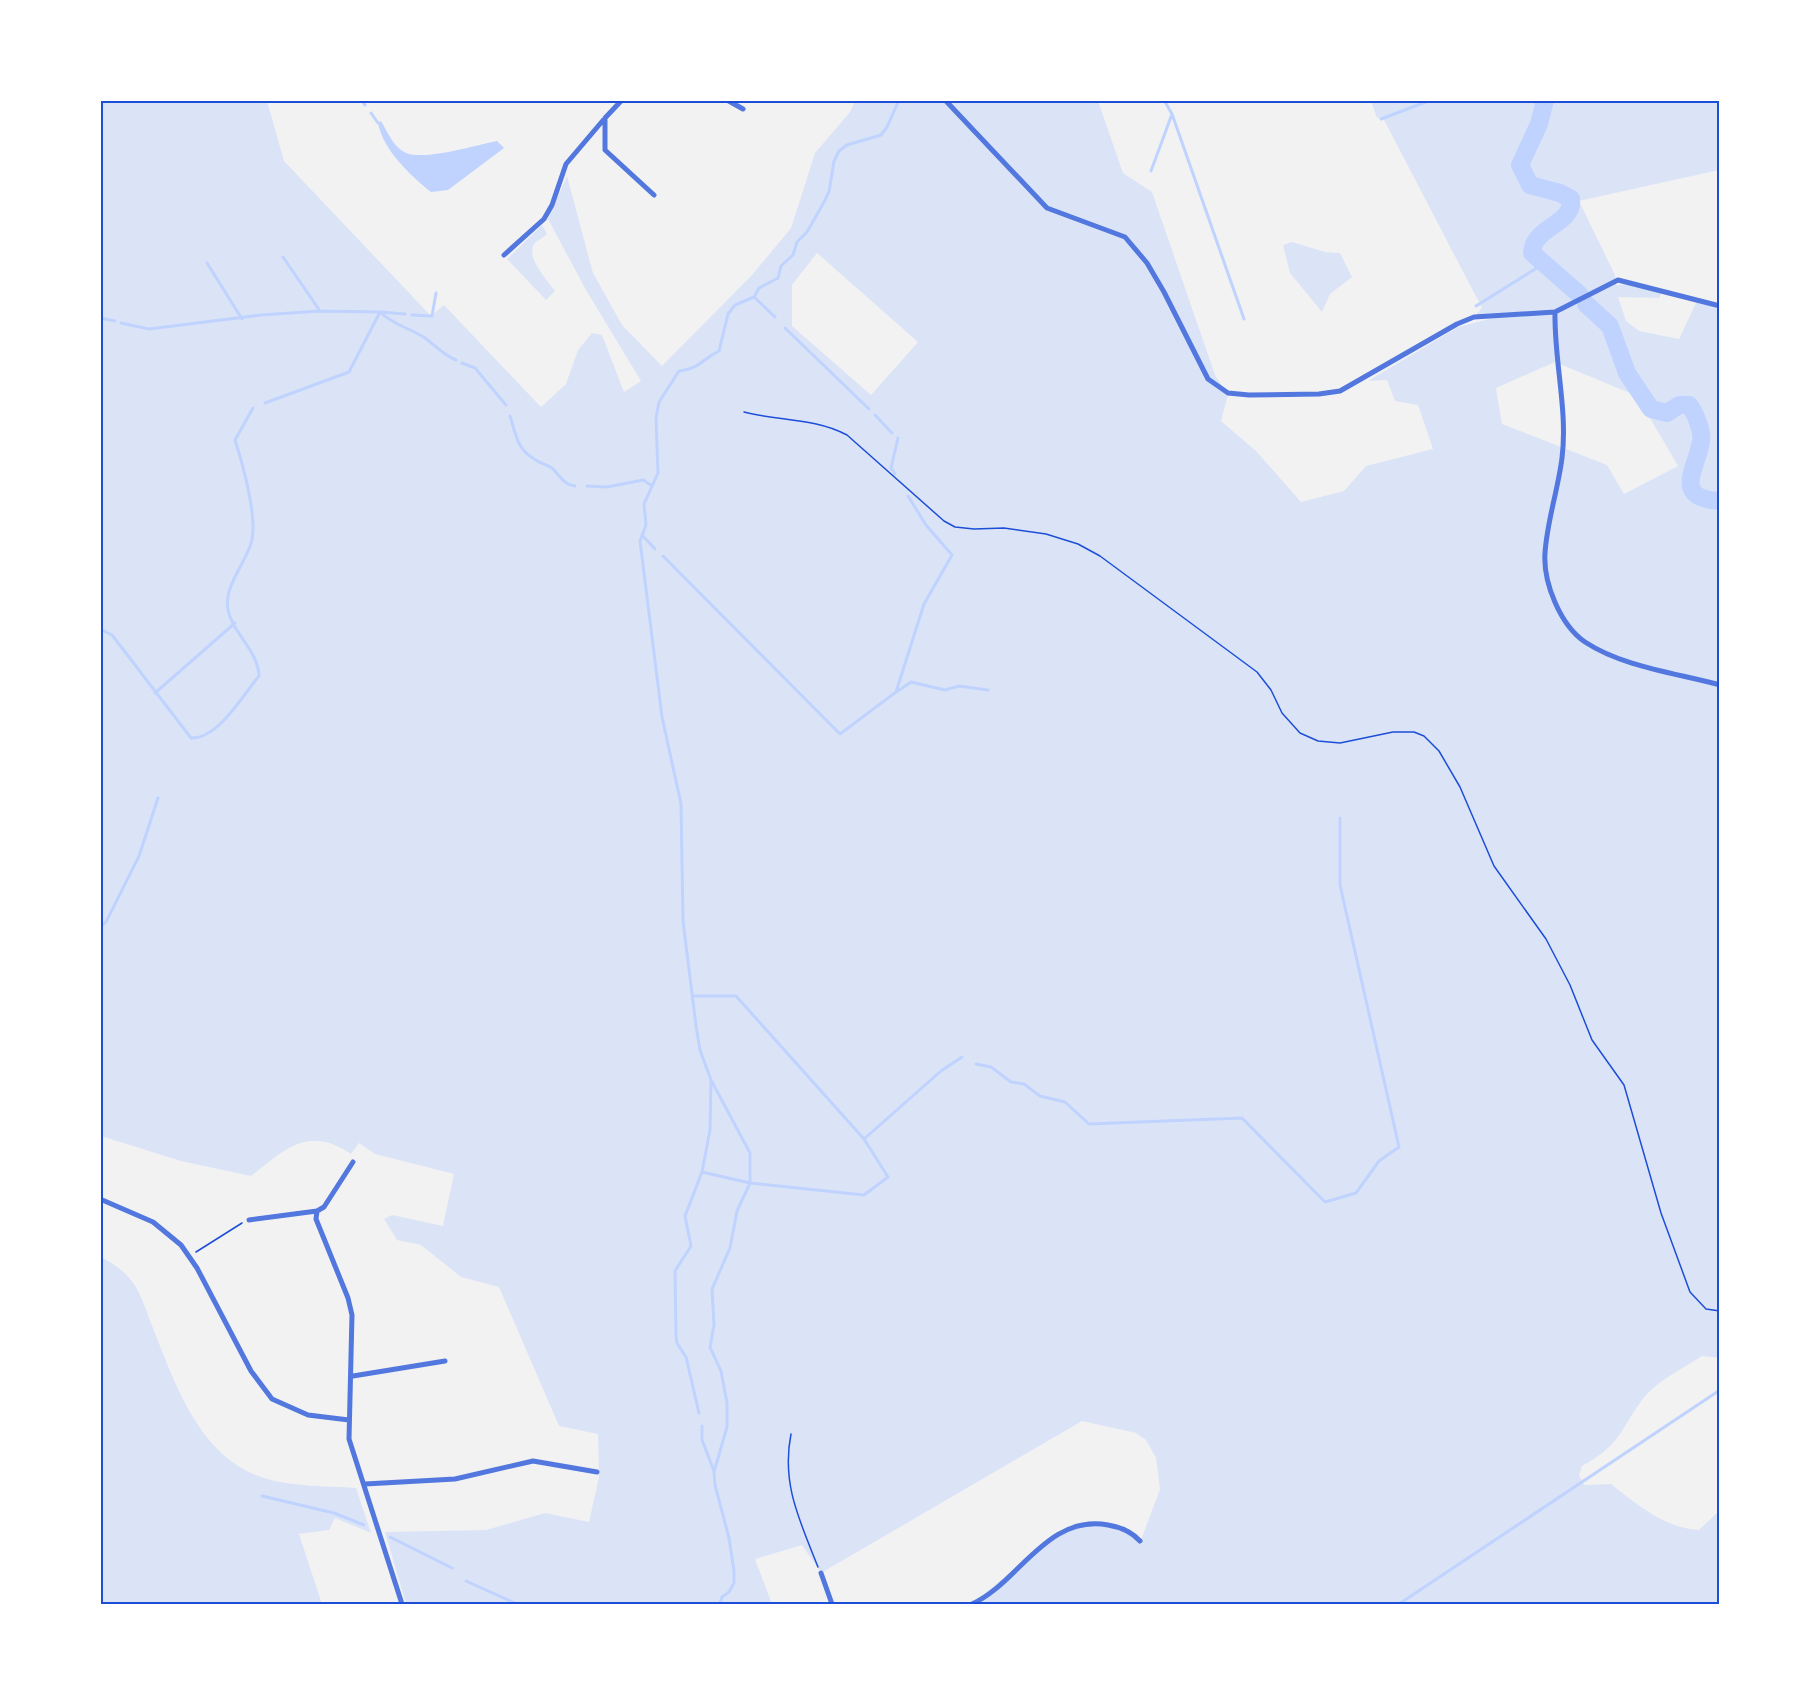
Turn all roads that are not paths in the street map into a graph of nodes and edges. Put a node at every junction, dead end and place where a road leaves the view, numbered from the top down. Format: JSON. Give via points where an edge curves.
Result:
{"nodes":[{"id":1,"x":622,"y":100,"type":"edge"},
{"id":2,"x":727,"y":100,"type":"edge"},
{"id":3,"x":945,"y":100,"type":"edge"},
{"id":4,"x":743,"y":109,"type":"dead end"},
{"id":5,"x":604,"y":118,"type":"junction"},
{"id":6,"x":654,"y":195,"type":"dead end"},
{"id":7,"x":504,"y":255,"type":"dead end"},
{"id":8,"x":1719,"y":306,"type":"edge"},
{"id":9,"x":1555,"y":312,"type":"junction"},
{"id":10,"x":1719,"y":685,"type":"edge"},
{"id":11,"x":353,"y":1162,"type":"dead end"},
{"id":12,"x":100,"y":1199,"type":"edge"},
{"id":13,"x":317,"y":1211,"type":"junction"},
{"id":14,"x":249,"y":1220,"type":"road end"},
{"id":15,"x":445,"y":1361,"type":"dead end"},
{"id":16,"x":352,"y":1376,"type":"junction"},
{"id":17,"x":350,"y":1420,"type":"junction"},
{"id":18,"x":597,"y":1472,"type":"dead end"},
{"id":19,"x":366,"y":1484,"type":"junction"},
{"id":20,"x":1140,"y":1541,"type":"dead end"},
{"id":21,"x":820,"y":1574,"type":"road end"},
{"id":22,"x":402,"y":1605,"type":"edge"},
{"id":23,"x":832,"y":1605,"type":"edge"},
{"id":24,"x":972,"y":1605,"type":"edge"}],
"edges":[{"from":1,"to":5,"type":"street"},
{"from":2,"to":4,"type":"street"},
{"from":3,"to":9,"type":"street","via":[[1047,208],[1125,237],[1164,292],[1208,379],[1228,393],[1340,391],[1474,317]]},
{"from":5,"to":6,"type":"street","via":[[605,150]]},
{"from":5,"to":7,"type":"street","via":[[566,164],[544,219]]},
{"from":8,"to":9,"type":"street","via":[[1617,280]]},
{"from":9,"to":10,"type":"street","via":[[1562,456],[1545,553],[1546,576],[1557,610],[1583,641],[1626,660]]},
{"from":11,"to":13,"type":"street","via":[[324,1207]]},
{"from":12,"to":17,"type":"street","via":[[153,1222],[181,1245],[251,1371],[272,1399],[308,1414]]},
{"from":13,"to":14,"type":"street"},
{"from":13,"to":16,"type":"street","via":[[316,1219],[348,1298],[353,1331]]},
{"from":15,"to":16,"type":"street"},
{"from":16,"to":17,"type":"street"},
{"from":17,"to":19,"type":"street","via":[[352,1452]]},
{"from":18,"to":19,"type":"street","via":[[533,1461],[455,1479]]},
{"from":19,"to":22,"type":"street"},
{"from":20,"to":24,"type":"street","via":[[1121,1528],[1081,1525],[1035,1550],[990,1594]]},
{"from":21,"to":23,"type":"street"}]}
